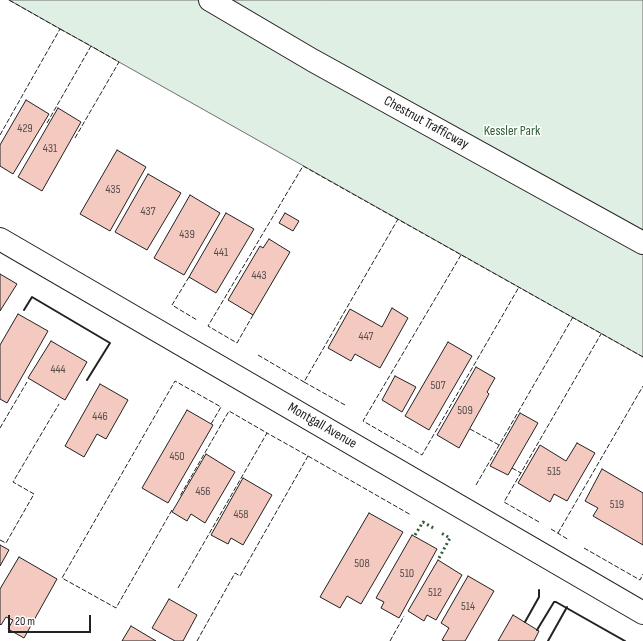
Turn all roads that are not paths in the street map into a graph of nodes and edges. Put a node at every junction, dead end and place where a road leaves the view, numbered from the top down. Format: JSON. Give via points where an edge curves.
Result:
{"nodes":[{"id":1,"x":210,"y":0,"type":"edge"},
{"id":2,"x":0,"y":239,"type":"edge"},
{"id":3,"x":643,"y":243,"type":"edge"},
{"id":4,"x":643,"y":613,"type":"edge"}],
"edges":[{"from":1,"to":3,"type":"street","name":"Chestnut Trafficway","via":[[312,60]]},
{"from":2,"to":4,"type":"street","name":"Montgall Avenue"}]}
